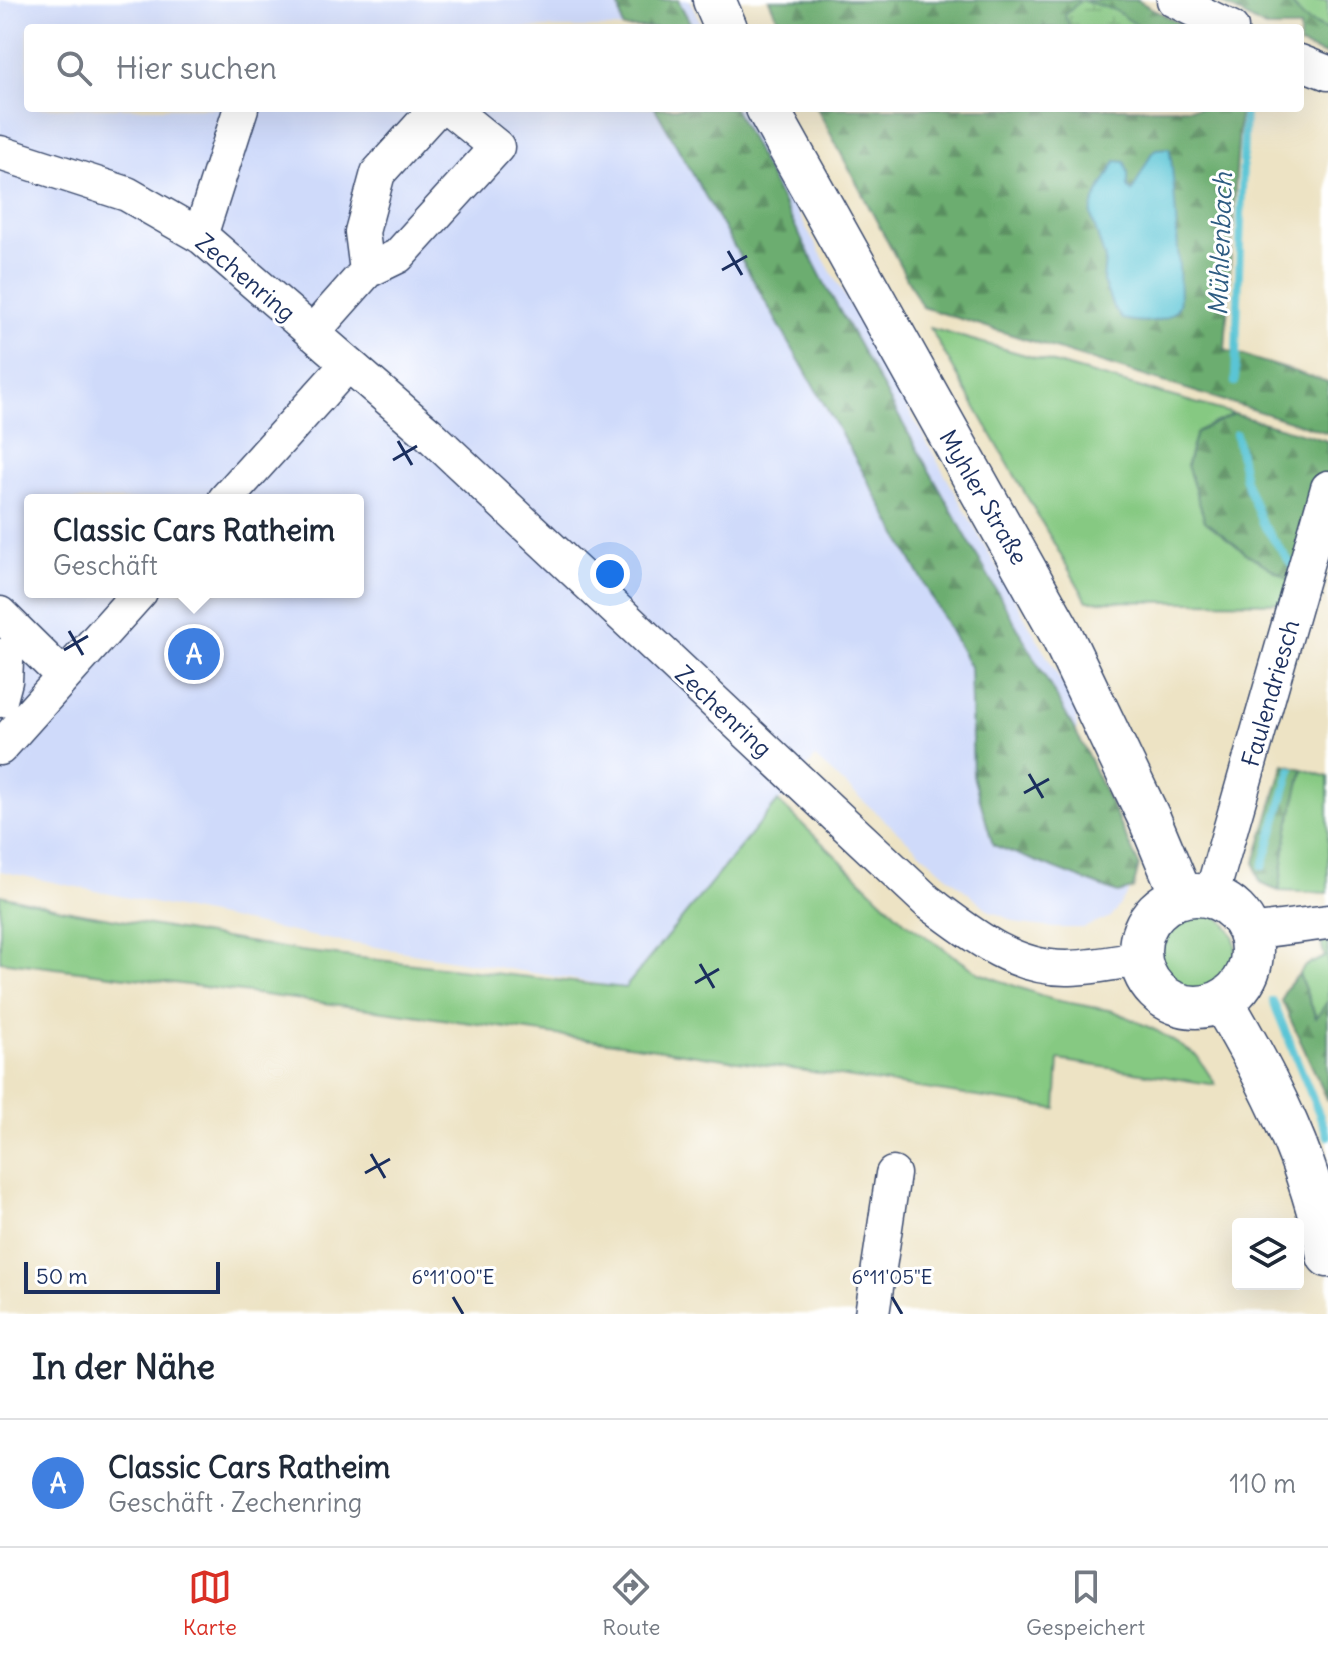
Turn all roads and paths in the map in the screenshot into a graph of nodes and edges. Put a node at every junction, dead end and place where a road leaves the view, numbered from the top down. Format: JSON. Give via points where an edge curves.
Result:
{"nodes":[{"id":1,"x":714,"y":0,"type":"edge"},
{"id":2,"x":1174,"y":0,"type":"edge"},
{"id":3,"x":724,"y":24,"type":"edge"},
{"id":4,"x":1223,"y":24,"type":"edge"},
{"id":5,"x":1304,"y":64,"type":"edge"},
{"id":6,"x":1328,"y":73,"type":"edge"},
{"id":7,"x":240,"y":112,"type":"edge"},
{"id":8,"x":433,"y":112,"type":"edge"},
{"id":9,"x":454,"y":112,"type":"edge"},
{"id":10,"x":769,"y":112,"type":"edge"},
{"id":11,"x":0,"y":153,"type":"edge"},
{"id":12,"x":200,"y":236,"type":"junction"},
{"id":13,"x":367,"y":271,"type":"junction"},
{"id":14,"x":312,"y":333,"type":"junction"},
{"id":15,"x":348,"y":364,"type":"junction"},
{"id":16,"x":1328,"y":488,"type":"edge"},
{"id":17,"x":230,"y":494,"type":"edge"},
{"id":18,"x":134,"y":598,"type":"edge"},
{"id":19,"x":0,"y":614,"type":"edge"},
{"id":20,"x":0,"y":656,"type":"edge"},
{"id":21,"x":63,"y":676,"type":"junction"},
{"id":22,"x":5,"y":720,"type":"edge"},
{"id":23,"x":1196,"y":897,"type":"junction"},
{"id":24,"x":1328,"y":922,"type":"edge"},
{"id":25,"x":1249,"y":932,"type":"junction"},
{"id":26,"x":1141,"y":959,"type":"junction"},
{"id":27,"x":1222,"y":1001,"type":"junction"},
{"id":28,"x":893,"y":1174,"type":"dead end"},
{"id":29,"x":1328,"y":1256,"type":"edge"},
{"id":30,"x":872,"y":1314,"type":"edge"}],
"edges":[{"from":1,"to":3,"type":"main road"},
{"from":2,"to":4,"type":"street"},
{"from":5,"to":6,"type":"street"},
{"from":7,"to":12,"type":"street"},
{"from":8,"to":13,"type":"street","via":[[378,173],[362,232]]},
{"from":9,"to":13,"type":"street","via":[[497,147],[398,256]]},
{"from":10,"to":23,"type":"main road","name":"Myhler Straße","via":[[1061,634],[1149,818]]},
{"from":11,"to":12,"type":"street","name":"Zechenring","via":[[127,194]]},
{"from":12,"to":14,"type":"street","name":"Zechenring"},
{"from":13,"to":14,"type":"street"},
{"from":14,"to":15,"type":"street","name":"Zechenring"},
{"from":15,"to":17,"type":"street"},
{"from":15,"to":26,"type":"street","name":"Zechenring","via":[[927,901],[989,947],[1031,963],[1066,968]]},
{"from":16,"to":23,"type":"street","name":"Faulendriesch"},
{"from":18,"to":21,"type":"street"},
{"from":19,"to":21,"type":"street"},
{"from":20,"to":22,"type":"street","via":[[6,661]]},
{"from":21,"to":22,"type":"street"},
{"from":23,"to":25,"type":"main road","via":[[1234,910]]},
{"from":23,"to":26,"type":"main road","via":[[1156,912],[1141,942]]},
{"from":24,"to":25,"type":"street"},
{"from":25,"to":27,"type":"main road","via":[[1252,954],[1247,973]]},
{"from":26,"to":27,"type":"main road","via":[[1147,977],[1177,1004],[1201,1007]]},
{"from":27,"to":29,"type":"main road","via":[[1276,1098],[1301,1157]]},
{"from":28,"to":30,"type":"street"}]}
